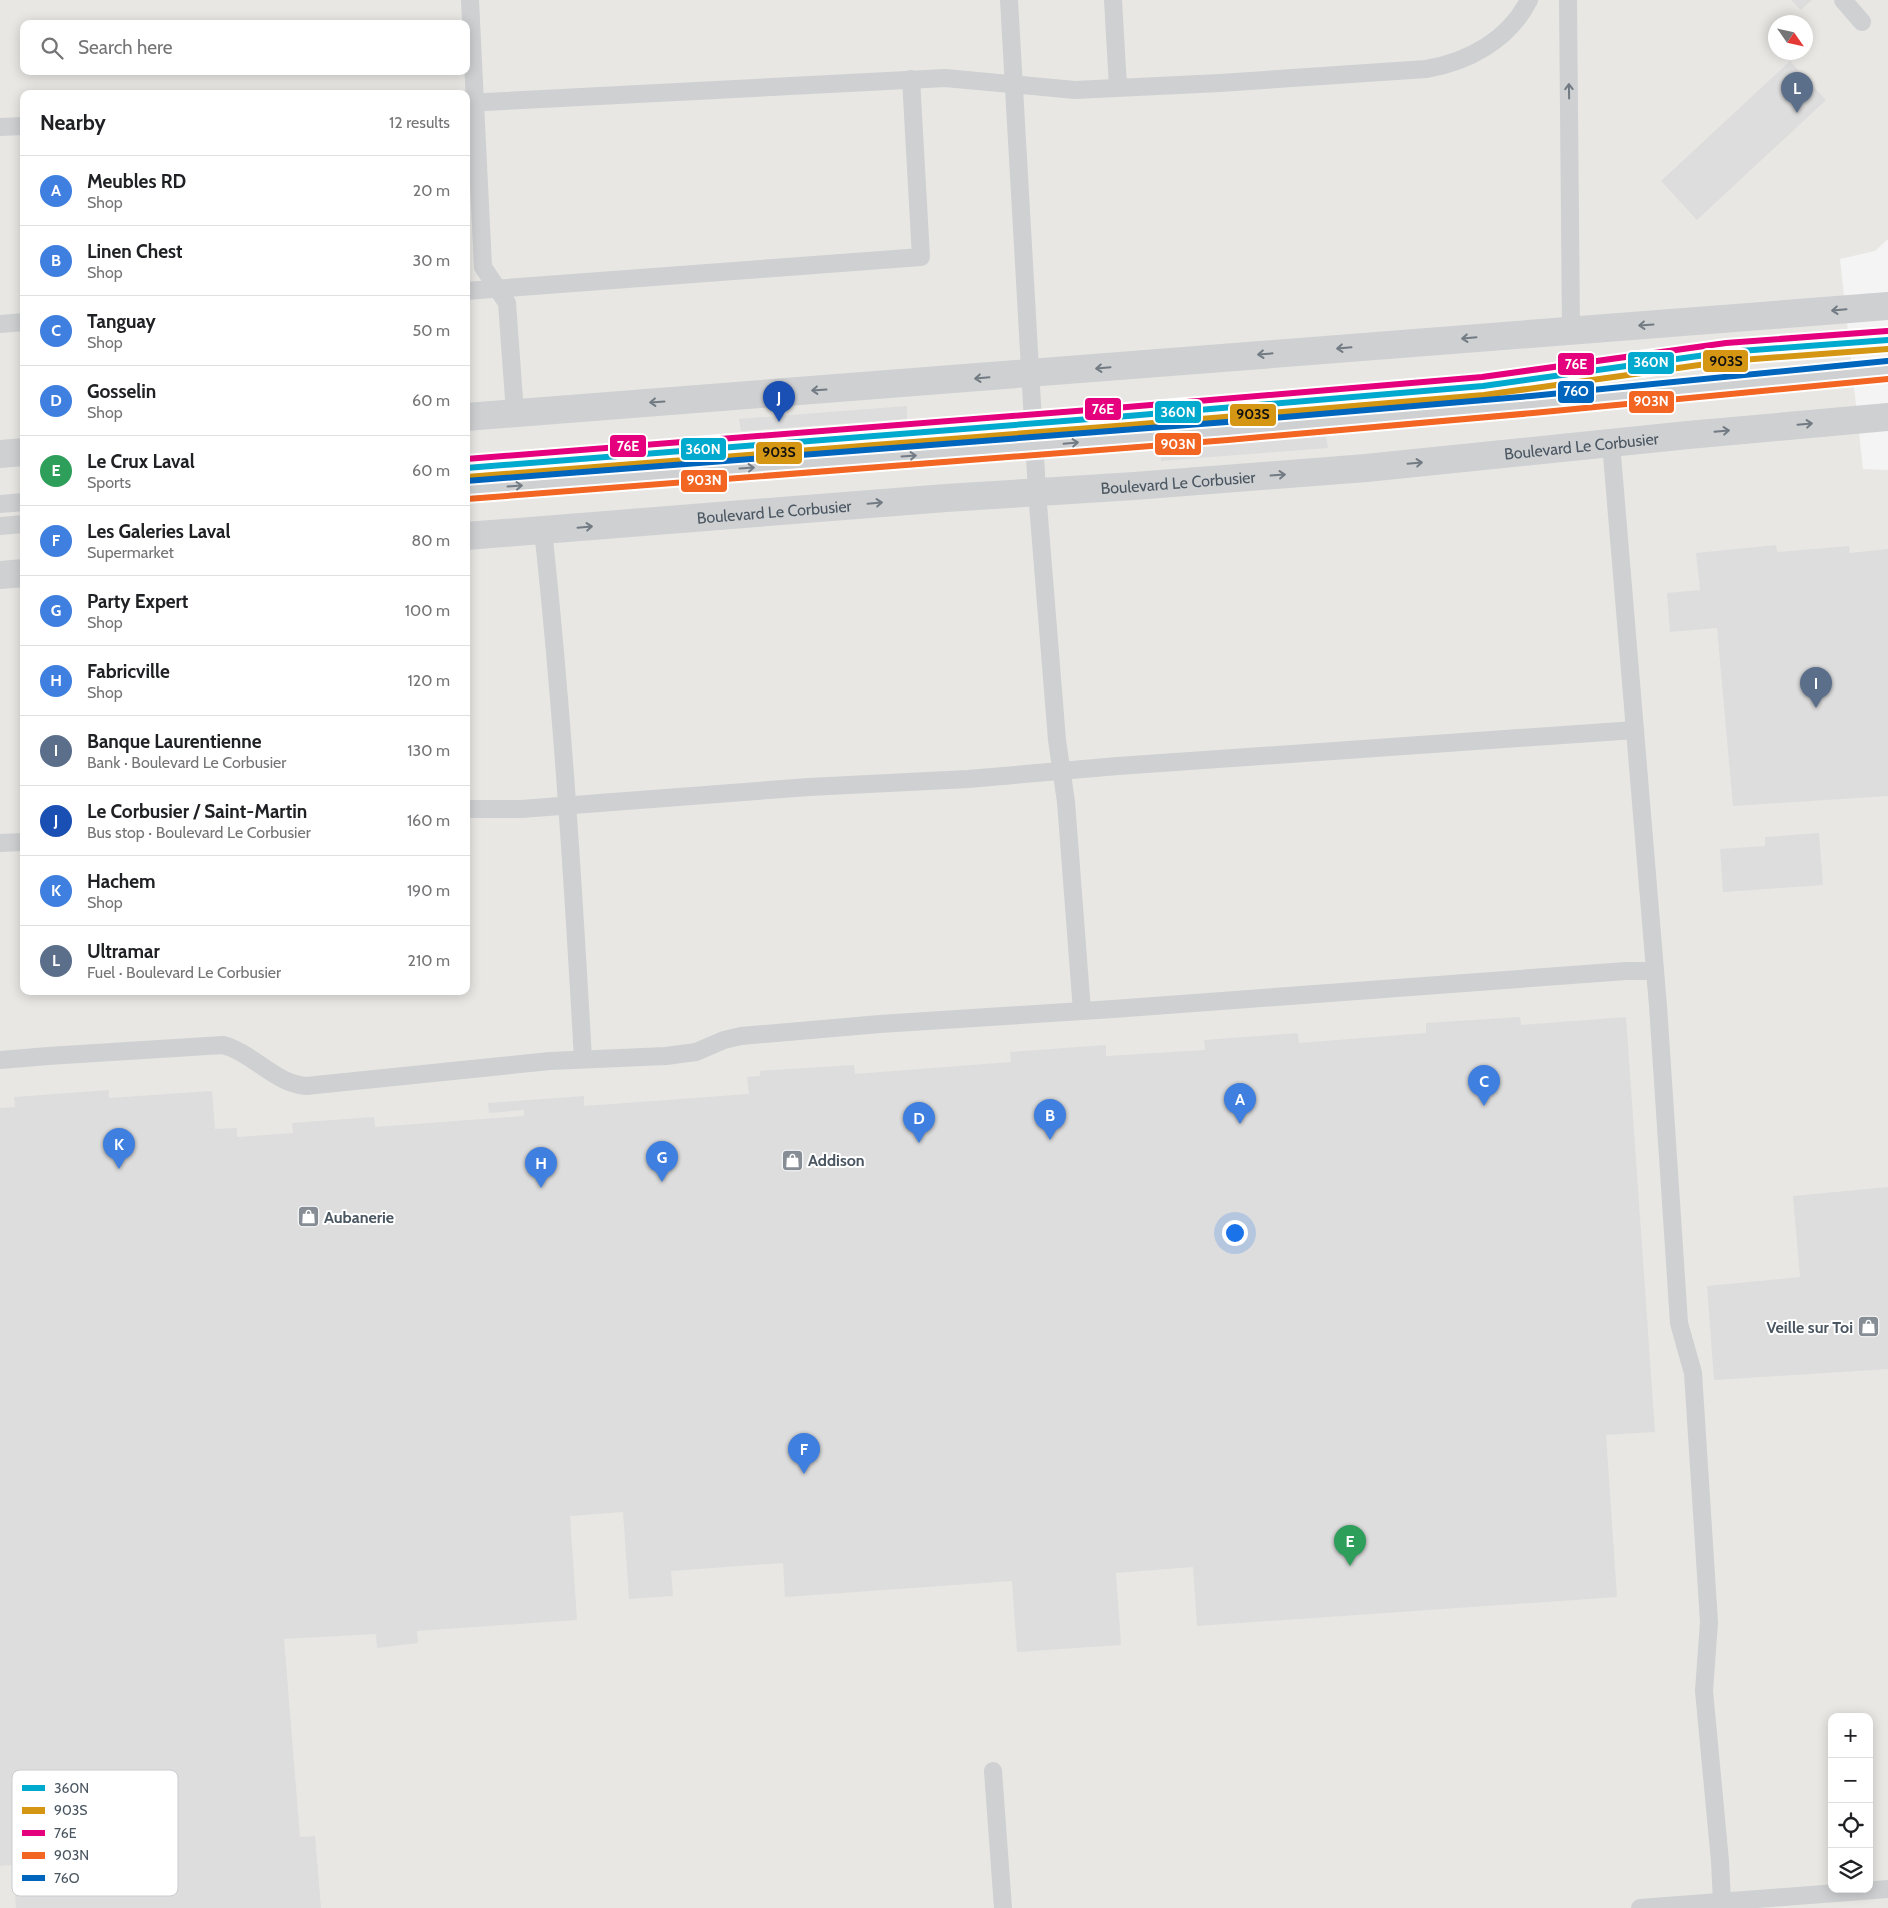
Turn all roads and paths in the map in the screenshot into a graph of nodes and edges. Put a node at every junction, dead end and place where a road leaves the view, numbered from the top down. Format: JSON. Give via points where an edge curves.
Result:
{"nodes":[{"id":1,"x":470,"y":0,"type":"edge"},
{"id":2,"x":1009,"y":0,"type":"edge"},
{"id":3,"x":1113,"y":0,"type":"edge"},
{"id":4,"x":1529,"y":0,"type":"edge"},
{"id":5,"x":1568,"y":0,"type":"edge"},
{"id":6,"x":1843,"y":0,"type":"edge"},
{"id":7,"x":1862,"y":22,"type":"dead end"},
{"id":8,"x":911,"y":79,"type":"junction"},
{"id":9,"x":1015,"y":84,"type":"junction"},
{"id":10,"x":1118,"y":87,"type":"junction"},
{"id":11,"x":471,"y":102,"type":"edge"},
{"id":12,"x":20,"y":126,"type":"edge"},
{"id":13,"x":0,"y":127,"type":"edge"},
{"id":14,"x":498,"y":289,"type":"junction"},
{"id":15,"x":470,"y":292,"type":"edge"},
{"id":16,"x":1888,"y":306,"type":"edge"},
{"id":17,"x":20,"y":322,"type":"edge"},
{"id":18,"x":0,"y":324,"type":"edge"},
{"id":19,"x":1571,"y":330,"type":"junction"},
{"id":20,"x":1888,"y":340,"type":"edge"},
{"id":21,"x":1888,"y":370,"type":"edge"},
{"id":22,"x":1030,"y":374,"type":"junction"},
{"id":23,"x":515,"y":413,"type":"junction"},
{"id":24,"x":470,"y":417,"type":"edge"},
{"id":25,"x":1888,"y":417,"type":"edge"},
{"id":26,"x":1033,"y":424,"type":"junction"},
{"id":27,"x":1611,"y":443,"type":"junction"},
{"id":28,"x":1035,"y":446,"type":"junction"},
{"id":29,"x":20,"y":452,"type":"edge"},
{"id":30,"x":0,"y":454,"type":"edge"},
{"id":31,"x":470,"y":468,"type":"edge"},
{"id":32,"x":470,"y":490,"type":"edge"},
{"id":33,"x":1037,"y":492,"type":"junction"},
{"id":34,"x":20,"y":502,"type":"edge"},
{"id":35,"x":0,"y":504,"type":"edge"},
{"id":36,"x":20,"y":524,"type":"edge"},
{"id":37,"x":0,"y":526,"type":"edge"},
{"id":38,"x":543,"y":530,"type":"junction"},
{"id":39,"x":470,"y":536,"type":"edge"},
{"id":40,"x":20,"y":573,"type":"edge"},
{"id":41,"x":0,"y":575,"type":"edge"},
{"id":42,"x":1635,"y":730,"type":"junction"},
{"id":43,"x":1060,"y":771,"type":"junction"},
{"id":44,"x":567,"y":804,"type":"junction"},
{"id":45,"x":470,"y":809,"type":"edge"},
{"id":46,"x":20,"y":842,"type":"edge"},
{"id":47,"x":0,"y":843,"type":"edge"},
{"id":48,"x":1655,"y":971,"type":"junction"},
{"id":49,"x":1082,"y":1011,"type":"junction"},
{"id":50,"x":583,"y":1059,"type":"junction"},
{"id":51,"x":0,"y":1060,"type":"edge"},
{"id":52,"x":993,"y":1771,"type":"dead end"},
{"id":53,"x":1888,"y":1890,"type":"edge"},
{"id":54,"x":1722,"y":1902,"type":"junction"},
{"id":55,"x":1003,"y":1908,"type":"edge"},
{"id":56,"x":1640,"y":1908,"type":"edge"}],
"edges":[{"from":1,"to":11,"type":"lane"},
{"from":2,"to":9,"type":"lane"},
{"from":3,"to":10,"type":"lane"},
{"from":4,"to":10,"type":"lane","via":[[1504,32],[1490,44],[1475,54],[1443,66],[1220,83]]},
{"from":19,"to":5,"type":"lane","one_way":true},
{"from":6,"to":7,"type":"lane"},
{"from":8,"to":9,"type":"lane","via":[[945,78]]},
{"from":8,"to":11,"type":"lane"},
{"from":8,"to":14,"type":"lane","via":[[921,257]]},
{"from":9,"to":10,"type":"lane","via":[[1075,90]]},
{"from":9,"to":22,"type":"lane"},
{"from":11,"to":14,"type":"lane","via":[[483,267]]},
{"from":12,"to":13,"type":"lane"},
{"from":14,"to":15,"type":"lane"},
{"from":14,"to":23,"type":"lane","via":[[507,304]]},
{"from":16,"to":19,"type":"street","one_way":true},
{"from":17,"to":18,"type":"lane"},
{"from":19,"to":22,"type":"street","one_way":true},
{"from":20,"to":26,"type":"lane","via":[[1727,352],[1483,386]]},
{"from":28,"to":21,"type":"lane","one_way":true,"via":[[1482,409]]},
{"from":22,"to":23,"type":"street","one_way":true},
{"from":22,"to":26,"type":"lane"},
{"from":23,"to":24,"type":"street"},
{"from":27,"to":25,"type":"street","name":"Boulevard Le Corbusier","one_way":true},
{"from":26,"to":28,"type":"lane"},
{"from":26,"to":31,"type":"lane"},
{"from":33,"to":27,"type":"street","name":"Boulevard Le Corbusier","one_way":true,"via":[[1366,468]]},
{"from":27,"to":42,"type":"lane"},
{"from":32,"to":28,"type":"lane","one_way":true},
{"from":28,"to":33,"type":"lane"},
{"from":29,"to":30,"type":"street"},
{"from":38,"to":33,"type":"street","name":"Boulevard Le Corbusier","one_way":true},
{"from":33,"to":43,"type":"lane"},
{"from":34,"to":35,"type":"lane"},
{"from":36,"to":37,"type":"lane"},
{"from":38,"to":39,"type":"street","name":"Boulevard Le Corbusier"},
{"from":38,"to":44,"type":"lane"},
{"from":40,"to":41,"type":"street"},
{"from":42,"to":43,"type":"lane"},
{"from":42,"to":48,"type":"lane"},
{"from":43,"to":44,"type":"lane"},
{"from":43,"to":49,"type":"lane","via":[[1066,802]]},
{"from":44,"to":45,"type":"lane","via":[[521,809]]},
{"from":44,"to":50,"type":"lane"},
{"from":46,"to":47,"type":"lane"},
{"from":48,"to":49,"type":"lane"},
{"from":48,"to":54,"type":"lane","via":[[1680,1323],[1693,1373],[1709,1622],[1704,1691]]},
{"from":49,"to":50,"type":"lane","via":[[772,1033],[724,1040],[696,1052]]},
{"from":50,"to":51,"type":"lane","via":[[306,1086],[284,1080],[242,1053],[223,1045]]},
{"from":52,"to":55,"type":"lane"},
{"from":53,"to":54,"type":"lane"},
{"from":54,"to":56,"type":"lane"}]}
